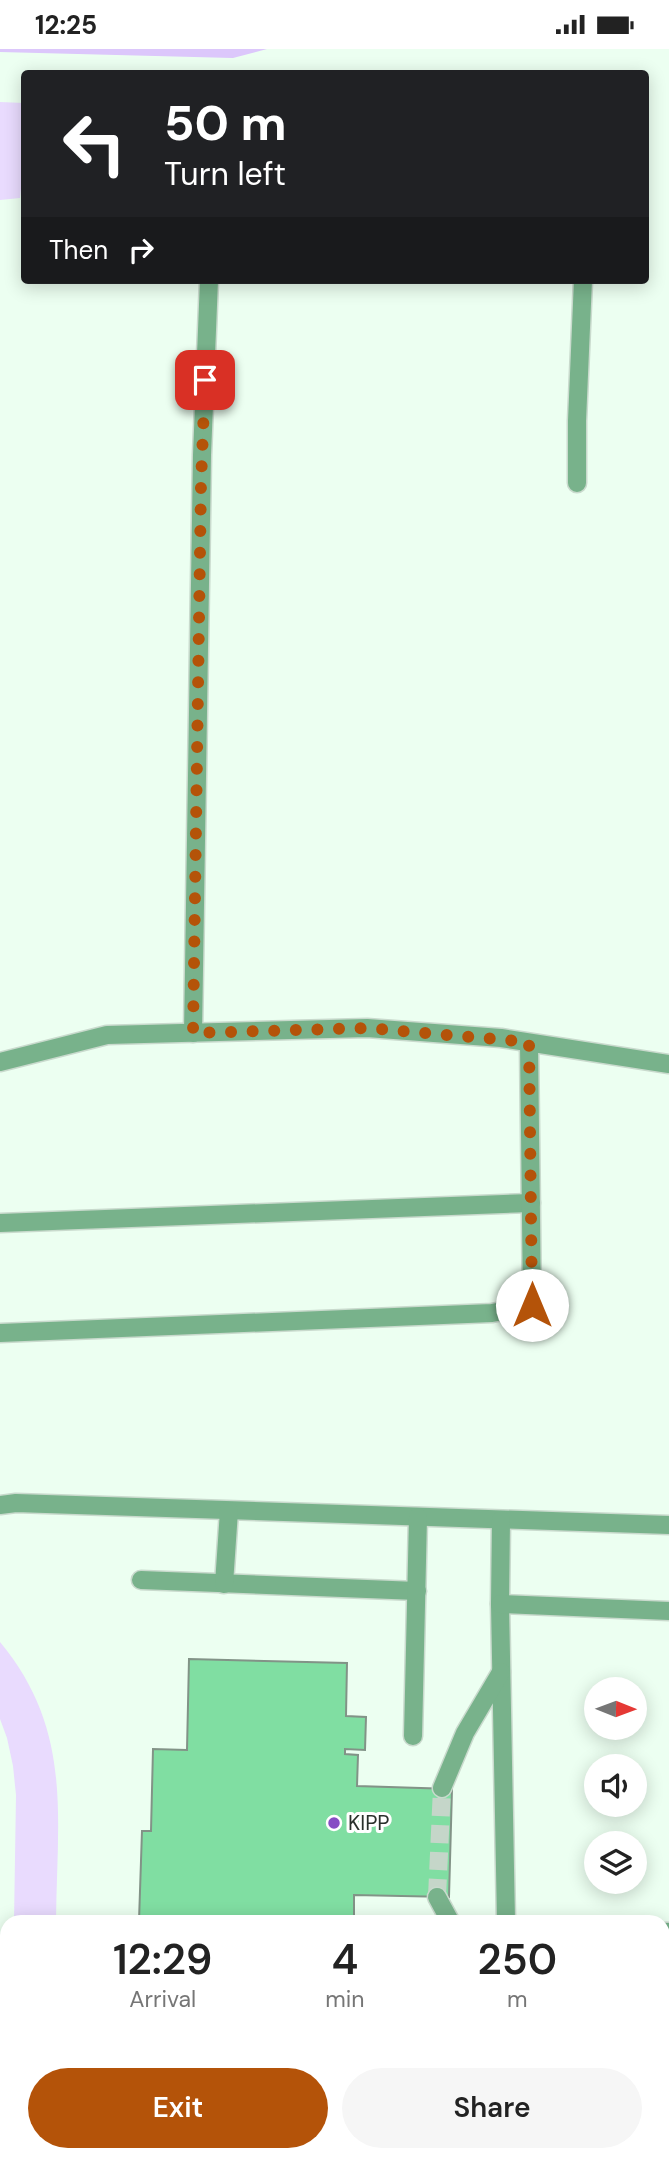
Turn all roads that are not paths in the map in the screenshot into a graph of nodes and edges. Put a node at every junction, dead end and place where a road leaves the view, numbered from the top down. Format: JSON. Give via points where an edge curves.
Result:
{"nodes":[{"id":1,"x":209,"y":284,"type":"edge"},
{"id":2,"x":583,"y":284,"type":"edge"},
{"id":3,"x":578,"y":483,"type":"dead end"},
{"id":4,"x":193,"y":1033,"type":"junction"},
{"id":5,"x":529,"y":1042,"type":"junction"},
{"id":6,"x":0,"y":1062,"type":"edge"},
{"id":7,"x":669,"y":1064,"type":"edge"},
{"id":8,"x":531,"y":1203,"type":"junction"},
{"id":9,"x":0,"y":1223,"type":"edge"},
{"id":10,"x":0,"y":1333,"type":"edge"},
{"id":11,"x":0,"y":1505,"type":"edge"},
{"id":12,"x":229,"y":1510,"type":"junction"},
{"id":13,"x":418,"y":1517,"type":"junction"},
{"id":14,"x":501,"y":1520,"type":"junction"},
{"id":15,"x":669,"y":1525,"type":"edge"},
{"id":16,"x":141,"y":1580,"type":"dead end"},
{"id":17,"x":224,"y":1584,"type":"junction"},
{"id":18,"x":416,"y":1591,"type":"junction"},
{"id":19,"x":500,"y":1604,"type":"junction"},
{"id":20,"x":669,"y":1611,"type":"edge"},
{"id":21,"x":501,"y":1672,"type":"junction"},
{"id":22,"x":413,"y":1736,"type":"dead end"},
{"id":23,"x":442,"y":1788,"type":"tunnel mouth"},
{"id":24,"x":437,"y":1897,"type":"tunnel mouth"},
{"id":25,"x":447,"y":1915,"type":"edge"},
{"id":26,"x":506,"y":1915,"type":"edge"}],
"edges":[{"from":1,"to":4,"type":"lane"},
{"from":2,"to":3,"type":"lane"},
{"from":4,"to":5,"type":"lane","via":[[367,1028]]},
{"from":4,"to":6,"type":"lane","via":[[107,1035]]},
{"from":5,"to":7,"type":"lane"},
{"from":5,"to":8,"type":"lane"},
{"from":8,"to":9,"type":"lane"},
{"from":8,"to":10,"type":"lane","via":[[532,1305],[492,1313]]},
{"from":11,"to":12,"type":"lane"},
{"from":12,"to":13,"type":"lane"},
{"from":12,"to":17,"type":"lane"},
{"from":13,"to":14,"type":"lane"},
{"from":13,"to":18,"type":"lane"},
{"from":14,"to":15,"type":"lane"},
{"from":14,"to":19,"type":"lane"},
{"from":16,"to":17,"type":"lane"},
{"from":17,"to":18,"type":"lane"},
{"from":18,"to":22,"type":"lane"},
{"from":19,"to":20,"type":"lane"},
{"from":19,"to":21,"type":"lane"},
{"from":21,"to":23,"type":"lane","via":[[465,1733]]},
{"from":21,"to":26,"type":"lane"},
{"from":24,"to":25,"type":"lane"}]}
